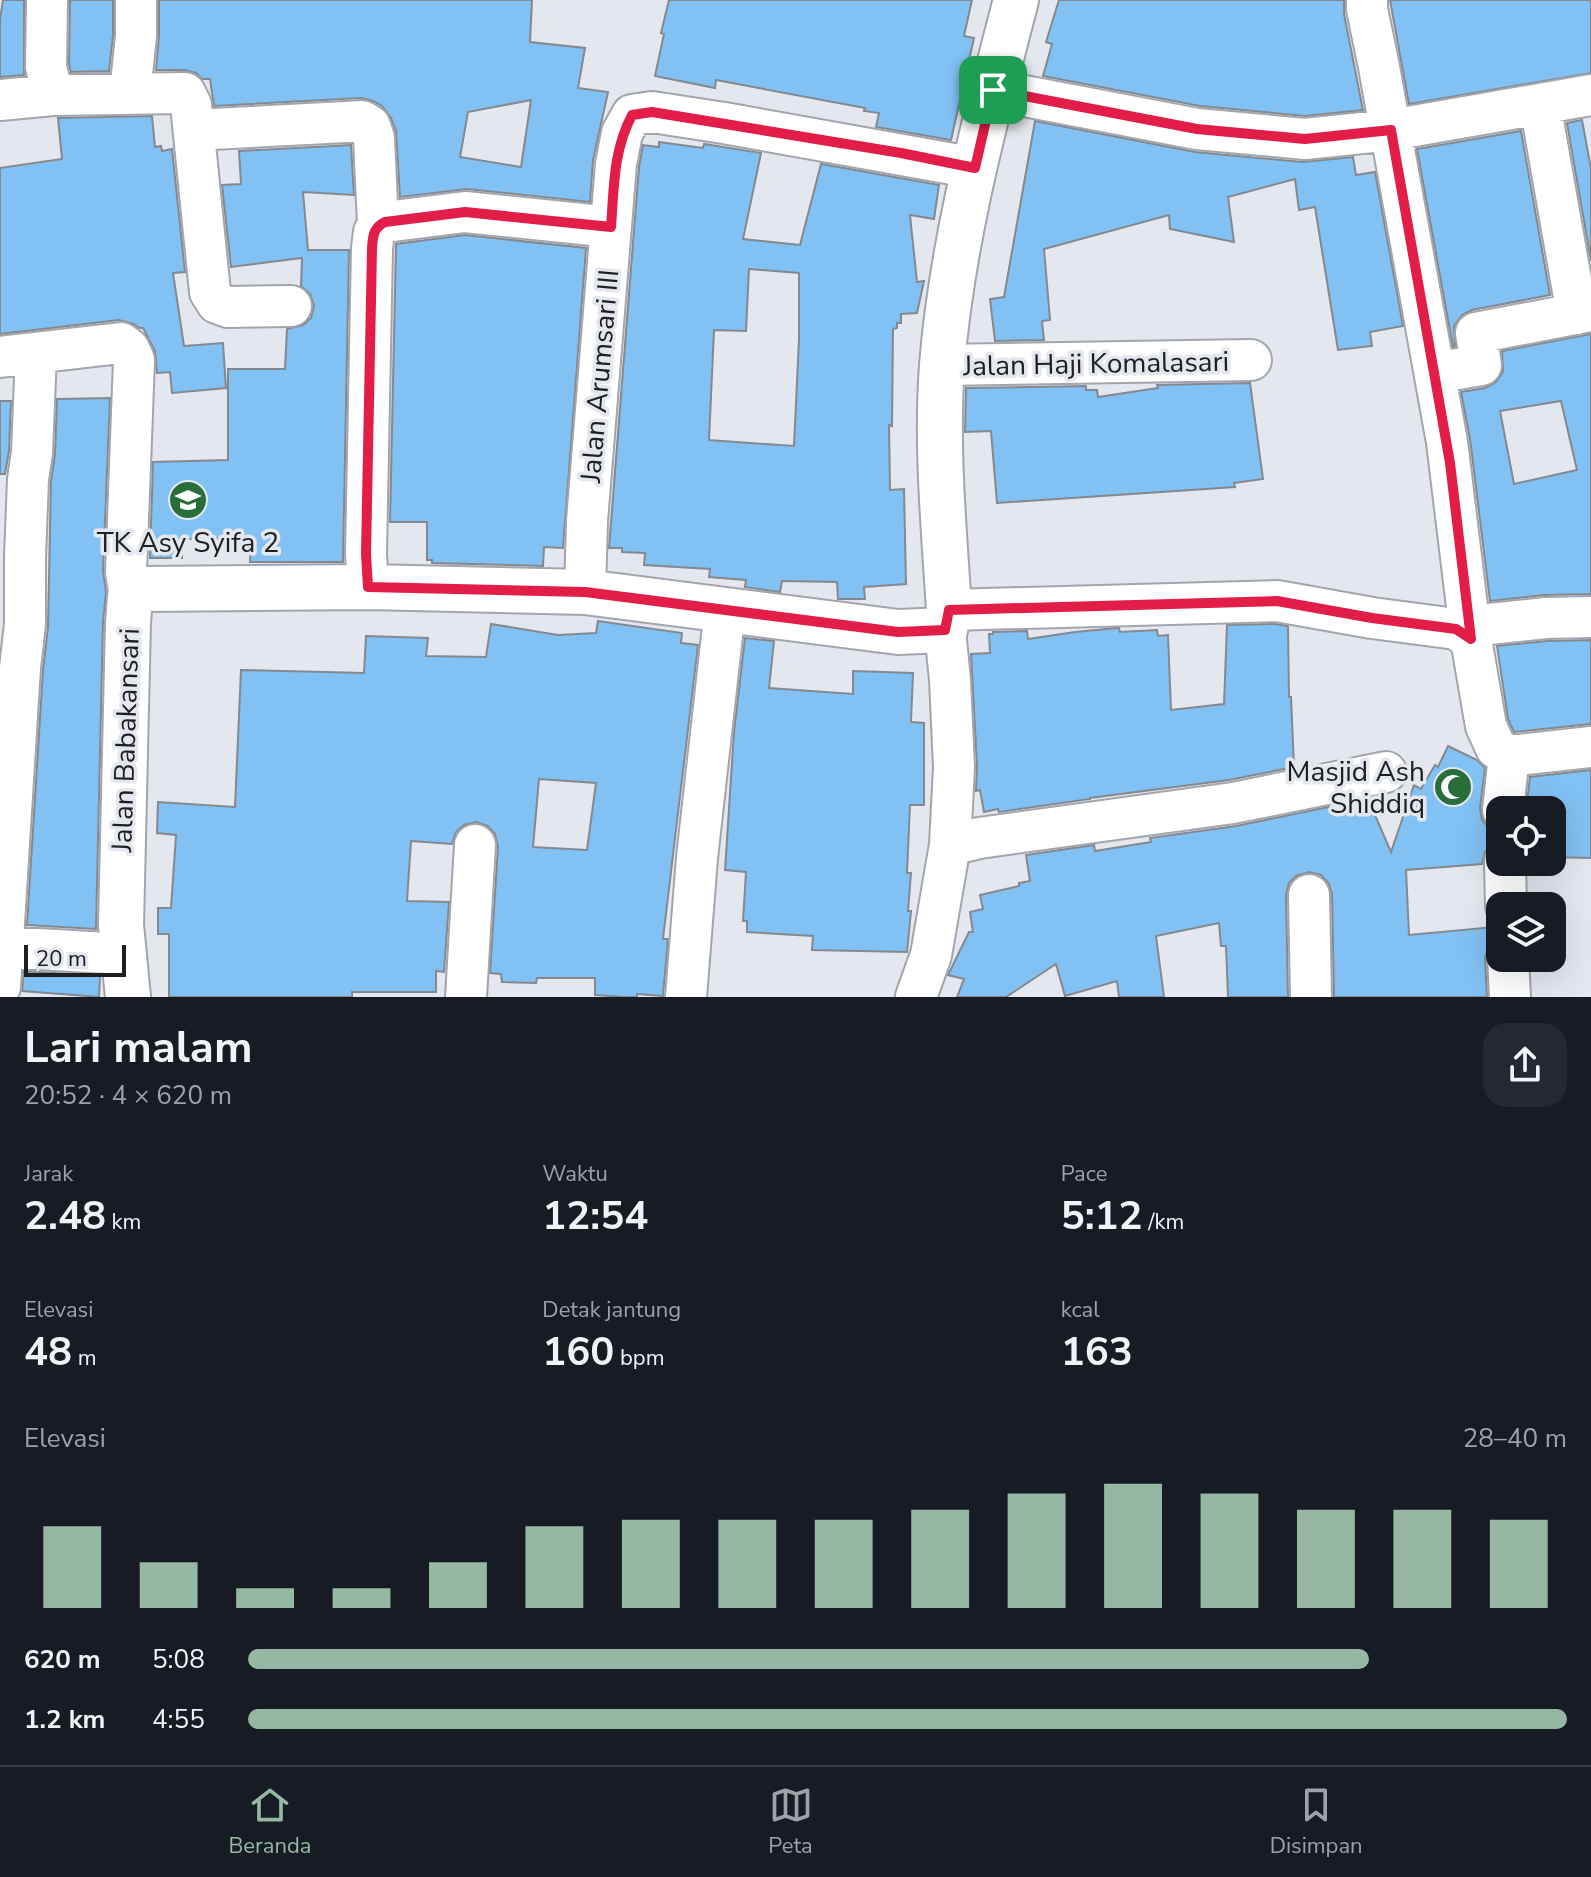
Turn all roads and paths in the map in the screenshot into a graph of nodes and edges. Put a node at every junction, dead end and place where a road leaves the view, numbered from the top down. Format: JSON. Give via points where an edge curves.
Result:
{"nodes":[{"id":1,"x":47,"y":0,"type":"edge"},
{"id":2,"x":136,"y":0,"type":"edge"},
{"id":3,"x":1016,"y":0,"type":"edge"},
{"id":4,"x":1367,"y":0,"type":"edge"},
{"id":5,"x":993,"y":90,"type":"junction"},
{"id":6,"x":130,"y":93,"type":"junction"},
{"id":7,"x":53,"y":95,"type":"junction"},
{"id":8,"x":1591,"y":95,"type":"edge"},
{"id":9,"x":0,"y":100,"type":"edge"},
{"id":10,"x":1540,"y":104,"type":"junction"},
{"id":11,"x":194,"y":130,"type":"junction"},
{"id":12,"x":1391,"y":130,"type":"junction"},
{"id":13,"x":975,"y":168,"type":"junction"},
{"id":14,"x":378,"y":225,"type":"junction"},
{"id":15,"x":611,"y":227,"type":"junction"},
{"id":16,"x":291,"y":306,"type":"dead end"},
{"id":17,"x":1584,"y":312,"type":"edge"},
{"id":18,"x":18,"y":355,"type":"edge"},
{"id":19,"x":1251,"y":360,"type":"dead end"},
{"id":20,"x":942,"y":365,"type":"junction"},
{"id":21,"x":1435,"y":373,"type":"junction"},
{"id":22,"x":368,"y":587,"type":"junction"},
{"id":23,"x":585,"y":592,"type":"junction"},
{"id":24,"x":130,"y":597,"type":"junction"},
{"id":25,"x":725,"y":609,"type":"junction"},
{"id":26,"x":1591,"y":617,"type":"edge"},
{"id":27,"x":947,"y":620,"type":"junction"},
{"id":28,"x":13,"y":623,"type":"edge"},
{"id":29,"x":1470,"y":633,"type":"junction"},
{"id":30,"x":1591,"y":747,"type":"edge"},
{"id":31,"x":1509,"y":756,"type":"junction"},
{"id":32,"x":1386,"y":772,"type":"dead end"},
{"id":33,"x":1505,"y":796,"type":"edge"},
{"id":34,"x":475,"y":845,"type":"dead end"},
{"id":35,"x":950,"y":845,"type":"junction"},
{"id":36,"x":1309,"y":895,"type":"dead end"},
{"id":37,"x":4,"y":947,"type":"junction"},
{"id":38,"x":124,"y":954,"type":"junction"},
{"id":39,"x":1509,"y":972,"type":"edge"},
{"id":40,"x":0,"y":987,"type":"edge"},
{"id":41,"x":128,"y":997,"type":"edge"},
{"id":42,"x":466,"y":997,"type":"edge"},
{"id":43,"x":686,"y":997,"type":"edge"},
{"id":44,"x":916,"y":997,"type":"edge"},
{"id":45,"x":1311,"y":997,"type":"edge"},
{"id":46,"x":1510,"y":997,"type":"edge"}],
"edges":[{"from":1,"to":7,"type":"street","via":[[46,67]]},
{"from":2,"to":6,"type":"street"},
{"from":3,"to":5,"type":"street"},
{"from":4,"to":12,"type":"street"},
{"from":5,"to":12,"type":"street","via":[[1197,129],[1305,139]]},
{"from":5,"to":13,"type":"street"},
{"from":6,"to":7,"type":"street"},
{"from":6,"to":11,"type":"street","via":[[185,93]]},
{"from":7,"to":9,"type":"street"},
{"from":8,"to":10,"type":"street"},
{"from":10,"to":12,"type":"street"},
{"from":10,"to":17,"type":"street"},
{"from":11,"to":14,"type":"street","via":[[362,121],[374,138]]},
{"from":11,"to":16,"type":"street","via":[[210,292],[228,307]]},
{"from":12,"to":21,"type":"street"},
{"from":13,"to":15,"type":"street","name":"Jalan Arumsari III","via":[[724,123],[652,112],[632,115],[616,164]]},
{"from":13,"to":20,"type":"street"},
{"from":14,"to":15,"type":"street","via":[[465,212]]},
{"from":14,"to":22,"type":"street","via":[[372,248]]},
{"from":15,"to":23,"type":"street","name":"Jalan Arumsari III"},
{"from":17,"to":21,"type":"street","via":[[1476,333],[1481,365]]},
{"from":18,"to":24,"type":"street","via":[[121,343],[129,349],[134,360],[126,572]]},
{"from":18,"to":28,"type":"street","via":[[32,453],[25,557]]},
{"from":19,"to":20,"type":"street","name":"Jalan Haji Komalasari"},
{"from":20,"to":27,"type":"street"},
{"from":21,"to":29,"type":"street"},
{"from":22,"to":23,"type":"street","name":"Jalan Babakansari"},
{"from":22,"to":24,"type":"street","name":"Jalan Babakansari","via":[[144,589]]},
{"from":23,"to":25,"type":"street","name":"Jalan Babakansari"},
{"from":24,"to":38,"type":"street","name":"Jalan Babakansari","via":[[122,832]]},
{"from":25,"to":27,"type":"street","name":"Jalan Babakansari","via":[[898,632]]},
{"from":25,"to":43,"type":"street"},
{"from":26,"to":29,"type":"street","via":[[1546,618]]},
{"from":27,"to":29,"type":"street","via":[[1277,601]]},
{"from":27,"to":35,"type":"street","via":[[954,767]]},
{"from":28,"to":37,"type":"street","via":[[20,668]]},
{"from":29,"to":31,"type":"street","via":[[1486,726],[1496,748]]},
{"from":30,"to":31,"type":"street"},
{"from":31,"to":33,"type":"street"},
{"from":32,"to":35,"type":"street","via":[[1233,803]]},
{"from":34,"to":42,"type":"street"},
{"from":35,"to":44,"type":"street","via":[[931,955]]},
{"from":36,"to":45,"type":"street"},
{"from":37,"to":38,"type":"street"},
{"from":37,"to":40,"type":"street"},
{"from":38,"to":41,"type":"street","name":"Jalan Babakansari"},
{"from":39,"to":46,"type":"street"}]}
